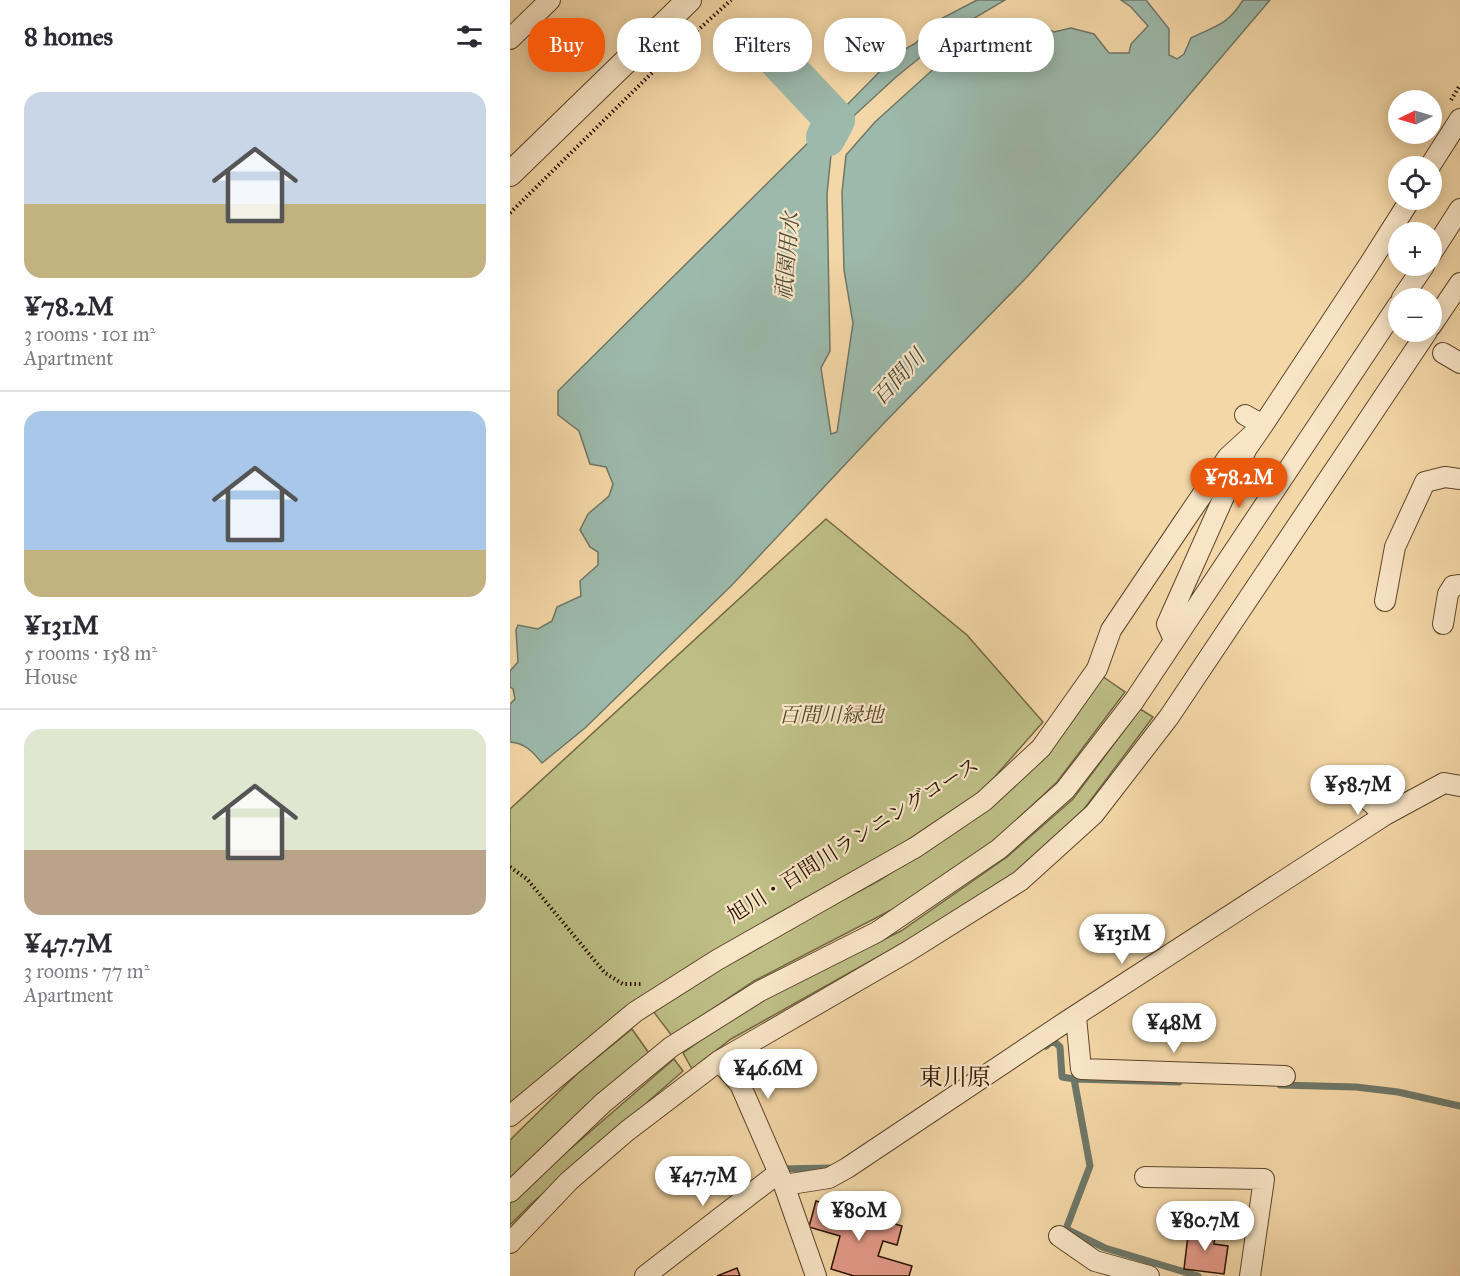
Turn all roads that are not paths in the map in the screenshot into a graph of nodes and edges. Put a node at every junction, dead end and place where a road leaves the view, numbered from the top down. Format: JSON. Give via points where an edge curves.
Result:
{"nodes":[{"id":1,"x":550,"y":0,"type":"edge"},
{"id":2,"x":688,"y":0,"type":"edge"},
{"id":3,"x":510,"y":39,"type":"edge"},
{"id":4,"x":1460,"y":119,"type":"edge"},
{"id":5,"x":1436,"y":156,"type":"edge"},
{"id":6,"x":510,"y":174,"type":"edge"},
{"id":7,"x":1460,"y":209,"type":"edge"},
{"id":8,"x":1404,"y":210,"type":"edge"},
{"id":9,"x":1442,"y":237,"type":"edge"},
{"id":10,"x":1460,"y":283,"type":"edge"},
{"id":11,"x":1442,"y":310,"type":"edge"},
{"id":12,"x":1388,"y":320,"type":"edge"},
{"id":13,"x":1420,"y":342,"type":"edge"},
{"id":14,"x":1245,"y":415,"type":"dead end"},
{"id":15,"x":1263,"y":425,"type":"junction"},
{"id":16,"x":1460,"y":479,"type":"edge"},
{"id":17,"x":1460,"y":585,"type":"edge"},
{"id":18,"x":1385,"y":601,"type":"dead end"},
{"id":19,"x":1443,"y":624,"type":"dead end"},
{"id":20,"x":1174,"y":640,"type":"junction"},
{"id":21,"x":1460,"y":786,"type":"edge"},
{"id":22,"x":1356,"y":789,"type":"dead end"},
{"id":23,"x":1385,"y":815,"type":"junction"},
{"id":24,"x":1076,"y":1017,"type":"junction"},
{"id":25,"x":719,"y":1061,"type":"junction"},
{"id":26,"x":1285,"y":1076,"type":"dead end"},
{"id":27,"x":510,"y":1116,"type":"edge"},
{"id":28,"x":779,"y":1175,"type":"junction"},
{"id":29,"x":1145,"y":1177,"type":"dead end"},
{"id":30,"x":510,"y":1192,"type":"edge"},
{"id":31,"x":1059,"y":1236,"type":"dead end"},
{"id":32,"x":510,"y":1243,"type":"edge"},
{"id":33,"x":819,"y":1275,"type":"edge"},
{"id":34,"x":645,"y":1276,"type":"edge"},
{"id":35,"x":1149,"y":1276,"type":"edge"},
{"id":36,"x":1250,"y":1276,"type":"edge"}],
"edges":[{"from":1,"to":3,"type":"street"},
{"from":2,"to":6,"type":"street"},
{"from":4,"to":5,"type":"street"},
{"from":7,"to":9,"type":"street"},
{"from":8,"to":15,"type":"street"},
{"from":10,"to":11,"type":"street"},
{"from":12,"to":20,"type":"street"},
{"from":13,"to":25,"type":"street","via":[[1169,717],[1094,814],[1020,881],[908,952]]},
{"from":14,"to":15,"type":"street"},
{"from":15,"to":20,"type":"street","via":[[1235,472],[1167,624]]},
{"from":15,"to":27,"type":"street","via":[[1228,458],[1185,520],[1111,630],[1097,669],[1041,748],[992,794],[916,847],[717,960],[635,1012]]},
{"from":16,"to":18,"type":"street","via":[[1445,477],[1425,482],[1395,547]]},
{"from":17,"to":19,"type":"street","via":[[1453,586],[1448,594]]},
{"from":20,"to":30,"type":"street","via":[[1134,701],[1065,790],[999,849],[877,932],[760,991],[671,1047],[603,1103]]},
{"from":21,"to":23,"type":"street","via":[[1444,783]]},
{"from":22,"to":23,"type":"street"},
{"from":23,"to":24,"type":"street"},
{"from":24,"to":26,"type":"street","via":[[1082,1069]]},
{"from":24,"to":28,"type":"street","via":[[829,1178]]},
{"from":25,"to":28,"type":"street","via":[[741,1084]]},
{"from":25,"to":32,"type":"street","via":[[602,1152]]},
{"from":28,"to":33,"type":"street"},
{"from":28,"to":34,"type":"street"},
{"from":29,"to":36,"type":"street","via":[[1264,1179]]},
{"from":31,"to":35,"type":"street","via":[[1095,1261]]}]}
